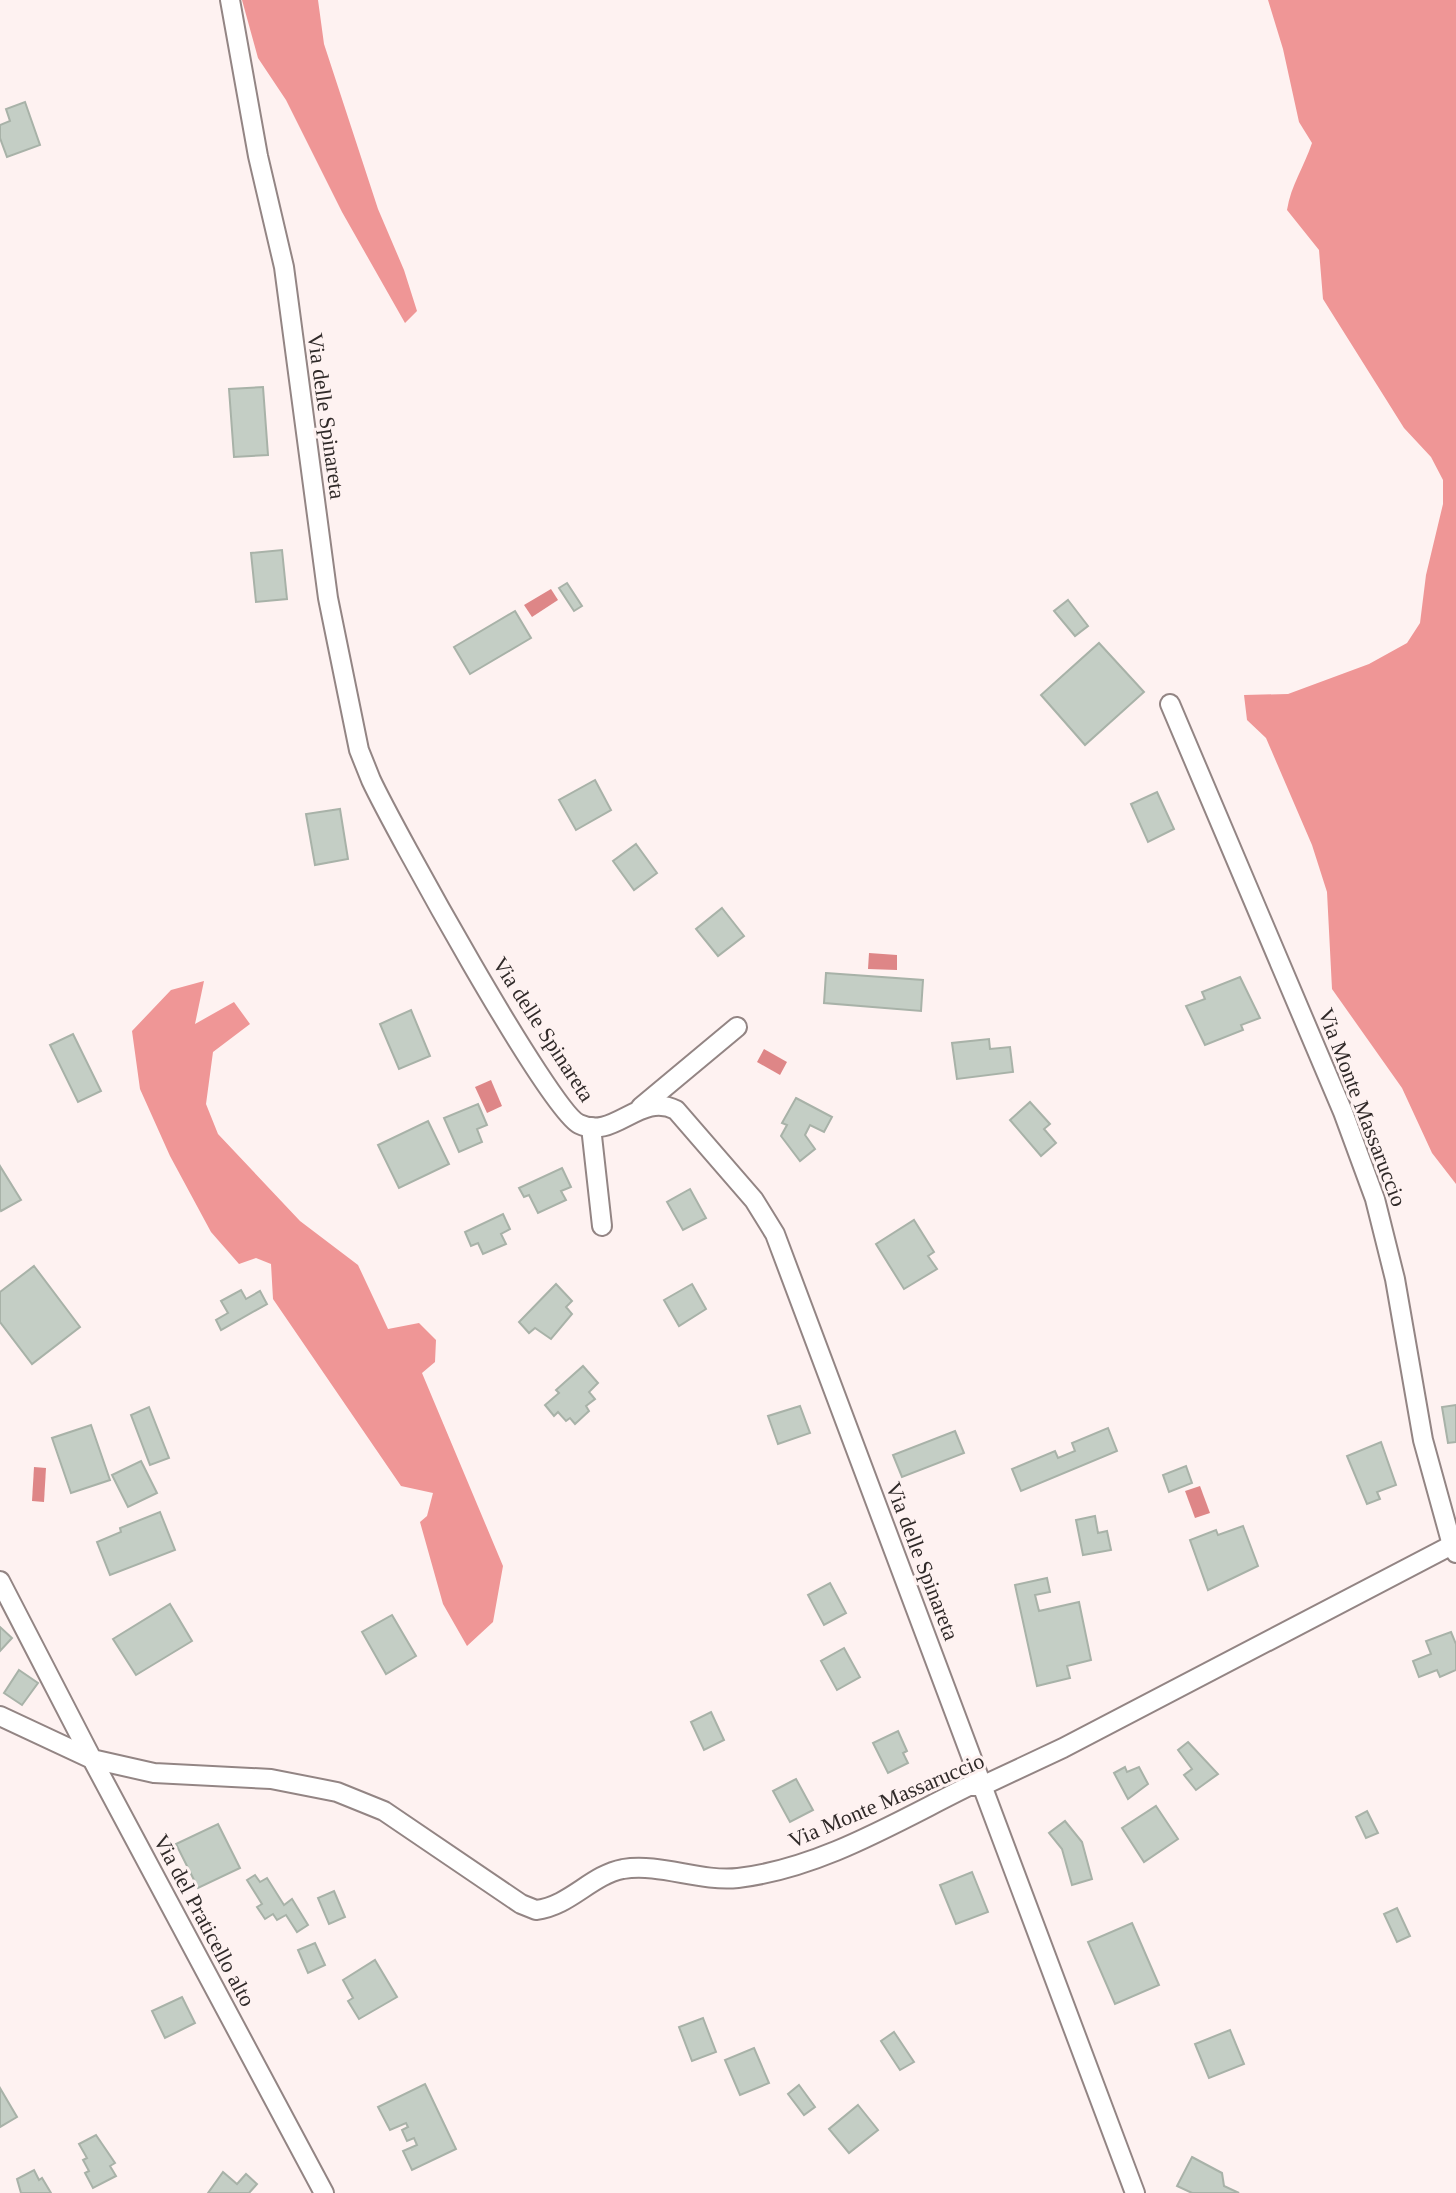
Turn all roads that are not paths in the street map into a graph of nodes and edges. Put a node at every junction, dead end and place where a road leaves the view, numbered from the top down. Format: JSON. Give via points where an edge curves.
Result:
{"nodes":[{"id":1,"x":230,"y":0,"type":"edge"},
{"id":2,"x":1170,"y":704,"type":"dead end"},
{"id":3,"x":737,"y":1027,"type":"dead end"},
{"id":4,"x":638,"y":1109,"type":"junction"},
{"id":5,"x":591,"y":1127,"type":"junction"},
{"id":6,"x":602,"y":1226,"type":"dead end"},
{"id":7,"x":1454,"y":1549,"type":"edge"},
{"id":8,"x":0,"y":1581,"type":"edge"},
{"id":9,"x":0,"y":1716,"type":"edge"},
{"id":10,"x":92,"y":1759,"type":"junction"},
{"id":11,"x":982,"y":1786,"type":"junction"},
{"id":12,"x":324,"y":2193,"type":"edge"},
{"id":13,"x":1135,"y":2193,"type":"edge"}],
"edges":[{"from":1,"to":5,"type":"street","name":"Via delle Spinareta","via":[[284,267],[328,598],[359,750],[377,794],[510,1027],[563,1111]]},
{"from":2,"to":7,"type":"street","name":"Via Monte Massaruccio","via":[[1375,1199],[1423,1440]]},
{"from":3,"to":4,"type":"street"},
{"from":4,"to":5,"type":"street","name":"Via delle Spinareta","via":[[616,1122]]},
{"from":4,"to":11,"type":"street","name":"Via delle Spinareta","via":[[663,1105],[676,1110],[754,1200],[775,1234]]},
{"from":5,"to":6,"type":"street"},
{"from":7,"to":11,"type":"street","name":"Via Monte Massaruccio"},
{"from":8,"to":10,"type":"street","name":"Via del Praticello alto"},
{"from":9,"to":10,"type":"street"},
{"from":10,"to":11,"type":"street","name":"Via Monte Massaruccio","via":[[154,1773],[271,1779],[337,1792],[384,1811],[536,1910],[558,1904],[622,1869],[724,1879],[793,1865],[840,1849],[969,1786]]},
{"from":10,"to":12,"type":"street","name":"Via del Praticello alto"},
{"from":11,"to":13,"type":"street","name":"Via delle Spinareta"}]}
